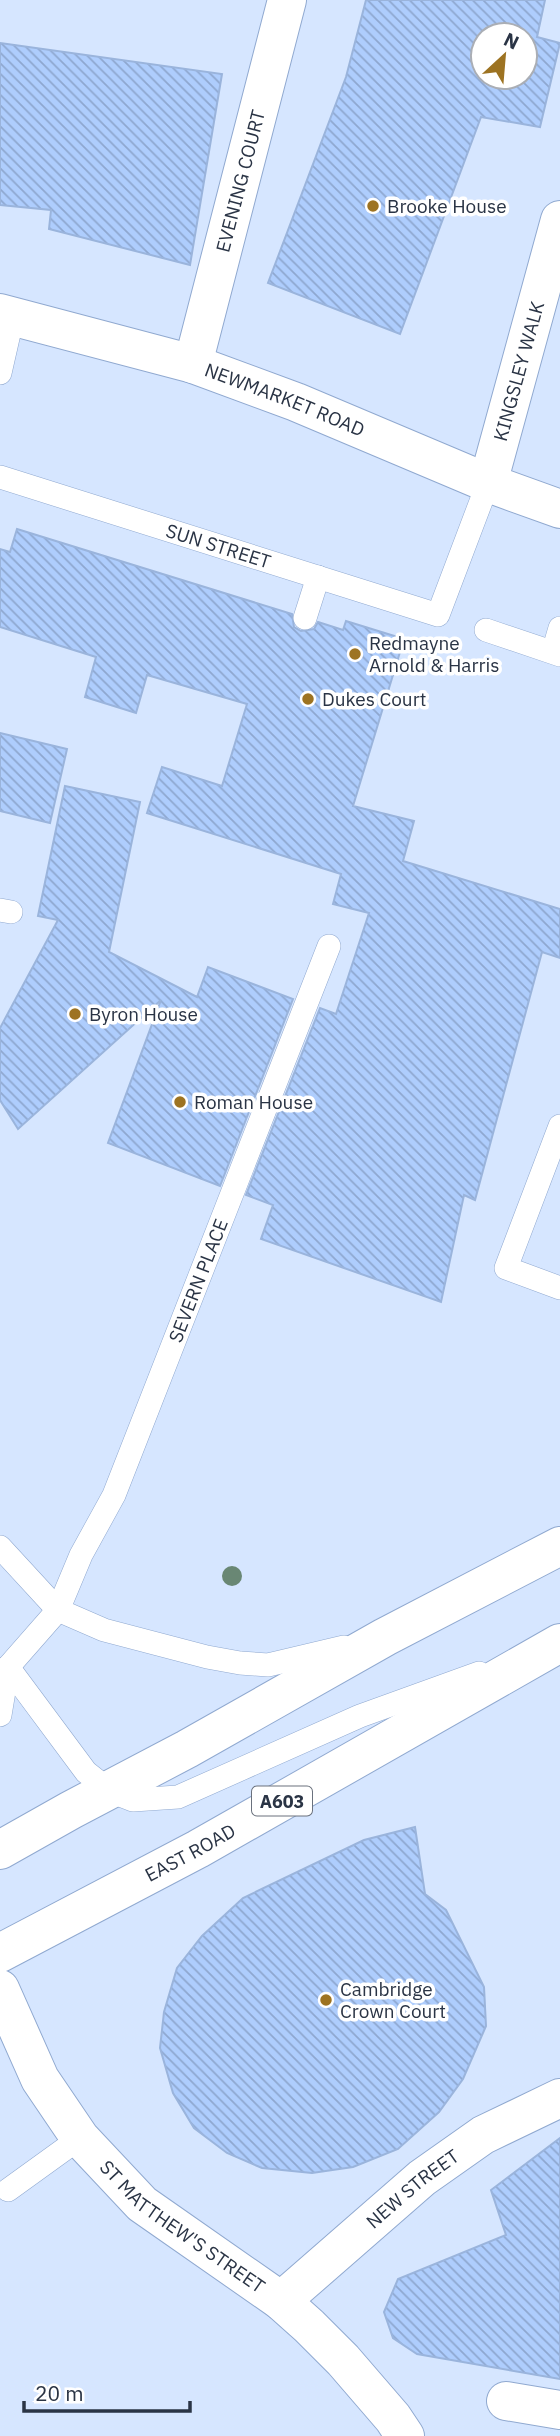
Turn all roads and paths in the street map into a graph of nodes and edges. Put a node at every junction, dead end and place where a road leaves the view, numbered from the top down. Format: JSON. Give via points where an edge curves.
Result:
{"nodes":[{"id":1,"x":287,"y":0,"type":"edge"},
{"id":2,"x":560,"y":220,"type":"edge"},
{"id":3,"x":7,"y":315,"type":"edge"},
{"id":4,"x":193,"y":364,"type":"junction"},
{"id":5,"x":0,"y":373,"type":"edge"},
{"id":6,"x":0,"y":477,"type":"edge"},
{"id":7,"x":488,"y":483,"type":"junction"},
{"id":8,"x":560,"y":509,"type":"edge"},
{"id":9,"x":318,"y":577,"type":"junction"},
{"id":10,"x":305,"y":618,"type":"dead end"},
{"id":11,"x":560,"y":628,"type":"edge"},
{"id":12,"x":486,"y":630,"type":"dead end"},
{"id":13,"x":556,"y":654,"type":"edge"},
{"id":14,"x":330,"y":946,"type":"dead end"},
{"id":15,"x":560,"y":1126,"type":"edge"},
{"id":16,"x":560,"y":1288,"type":"edge"},
{"id":17,"x":560,"y":1546,"type":"edge"},
{"id":18,"x":0,"y":1547,"type":"edge"},
{"id":19,"x":58,"y":1610,"type":"junction"},
{"id":20,"x":385,"y":1637,"type":"junction"},
{"id":21,"x":557,"y":1644,"type":"edge"},
{"id":22,"x":8,"y":1667,"type":"junction"},
{"id":23,"x":0,"y":1715,"type":"edge"},
{"id":24,"x":110,"y":1791,"type":"junction"},
{"id":25,"x":0,"y":1850,"type":"edge"},
{"id":26,"x":0,"y":1953,"type":"edge"},
{"id":27,"x":0,"y":1989,"type":"edge"},
{"id":28,"x":560,"y":2098,"type":"edge"},
{"id":29,"x":80,"y":2138,"type":"junction"},
{"id":30,"x":8,"y":2190,"type":"dead end"},
{"id":31,"x":281,"y":2301,"type":"junction"},
{"id":32,"x":506,"y":2401,"type":"dead end"},
{"id":33,"x":560,"y":2410,"type":"edge"},
{"id":34,"x":405,"y":2436,"type":"edge"}],
"edges":[{"from":1,"to":4,"type":"street","name":"EVENING COURT"},
{"from":2,"to":7,"type":"street","name":"KINGSLEY WALK"},
{"from":3,"to":4,"type":"street","name":"NEWMARKET ROAD"},
{"from":3,"to":5,"type":"lane"},
{"from":4,"to":7,"type":"street","name":"NEWMARKET ROAD"},
{"from":6,"to":9,"type":"lane","name":"SUN STREET"},
{"from":7,"to":8,"type":"street","name":"NEWMARKET ROAD"},
{"from":7,"to":9,"type":"lane","name":"SUN STREET","via":[[438,615]]},
{"from":9,"to":10,"type":"lane"},
{"from":11,"to":13,"type":"lane"},
{"from":12,"to":13,"type":"lane"},
{"from":14,"to":19,"type":"lane","name":"SEVERN PLACE","via":[[114,1495]]},
{"from":15,"to":16,"type":"lane","via":[[506,1268]]},
{"from":17,"to":20,"type":"street"},
{"from":18,"to":19,"type":"lane"},
{"from":19,"to":20,"type":"lane","via":[[104,1630],[258,1665]]},
{"from":19,"to":22,"type":"lane","name":"SEVERN PLACE"},
{"from":20,"to":24,"type":"street"},
{"from":21,"to":24,"type":"lane","via":[[360,1716],[178,1797],[133,1800]]},
{"from":21,"to":26,"type":"street","name":"EAST ROAD","number":"A603","via":[[198,1849]]},
{"from":22,"to":23,"type":"lane"},
{"from":22,"to":24,"type":"lane","via":[[86,1772]]},
{"from":24,"to":25,"type":"street"},
{"from":27,"to":29,"type":"street","name":"ST MATTHEW'S STREET","via":[[40,2079]]},
{"from":28,"to":31,"type":"street","name":"NEW STREET","via":[[483,2135],[422,2178]]},
{"from":29,"to":30,"type":"lane"},
{"from":29,"to":31,"type":"street","name":"ST MATTHEW'S STREET","via":[[142,2204]]},
{"from":31,"to":34,"type":"street","name":"ST MATTHEW'S STREET","via":[[343,2360]]},
{"from":32,"to":33,"type":"street"}]}
